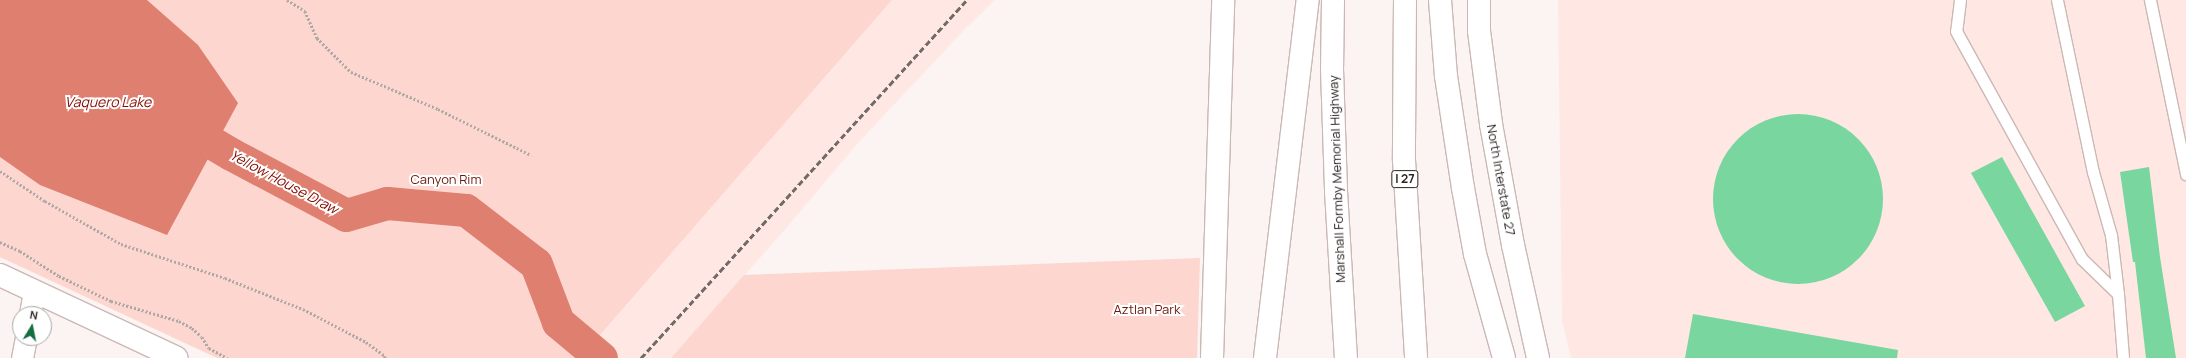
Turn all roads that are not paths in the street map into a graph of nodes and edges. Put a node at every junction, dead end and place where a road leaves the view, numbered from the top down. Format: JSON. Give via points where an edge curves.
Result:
{"nodes":[{"id":1,"x":1223,"y":0,"type":"edge"},
{"id":2,"x":1308,"y":0,"type":"edge"},
{"id":3,"x":1333,"y":0,"type":"edge"},
{"id":4,"x":1406,"y":0,"type":"edge"},
{"id":5,"x":1440,"y":0,"type":"edge"},
{"id":6,"x":1478,"y":0,"type":"edge"},
{"id":7,"x":1960,"y":0,"type":"edge"},
{"id":8,"x":2058,"y":0,"type":"edge"},
{"id":9,"x":2150,"y":0,"type":"edge"},
{"id":10,"x":2186,"y":174,"type":"edge"},
{"id":11,"x":0,"y":275,"type":"edge"},
{"id":12,"x":34,"y":291,"type":"junction"},
{"id":13,"x":2118,"y":294,"type":"junction"},
{"id":14,"x":31,"y":306,"type":"edge"},
{"id":15,"x":24,"y":346,"type":"edge"},
{"id":16,"x":168,"y":356,"type":"edge"},
{"id":17,"x":22,"y":358,"type":"edge"},
{"id":18,"x":1212,"y":358,"type":"edge"},
{"id":19,"x":1265,"y":358,"type":"edge"},
{"id":20,"x":1346,"y":358,"type":"edge"},
{"id":21,"x":1416,"y":358,"type":"edge"},
{"id":22,"x":1504,"y":358,"type":"edge"},
{"id":23,"x":1538,"y":358,"type":"edge"},
{"id":24,"x":2123,"y":358,"type":"edge"}],
"edges":[{"from":1,"to":18,"type":"main road"},
{"from":2,"to":19,"type":"main road"},
{"from":3,"to":20,"type":"main road","name":"Marshall Formby Memorial Highway","via":[[1332,69],[1336,191]]},
{"from":4,"to":21,"type":"main road","number":"I 27","via":[[1404,160]]},
{"from":5,"to":22,"type":"main road","via":[[1446,76],[1463,188],[1477,262]]},
{"from":6,"to":23,"type":"main road","name":"North Interstate 27","via":[[1479,32],[1491,124],[1512,245]]},
{"from":7,"to":13,"type":"lane","via":[[1956,31],[2082,259]]},
{"from":8,"to":13,"type":"lane","via":[[2092,172],[2111,235]]},
{"from":9,"to":10,"type":"lane"},
{"from":11,"to":12,"type":"main road"},
{"from":12,"to":14,"type":"street"},
{"from":12,"to":16,"type":"main road"},
{"from":13,"to":24,"type":"lane"},
{"from":15,"to":17,"type":"street"}]}
